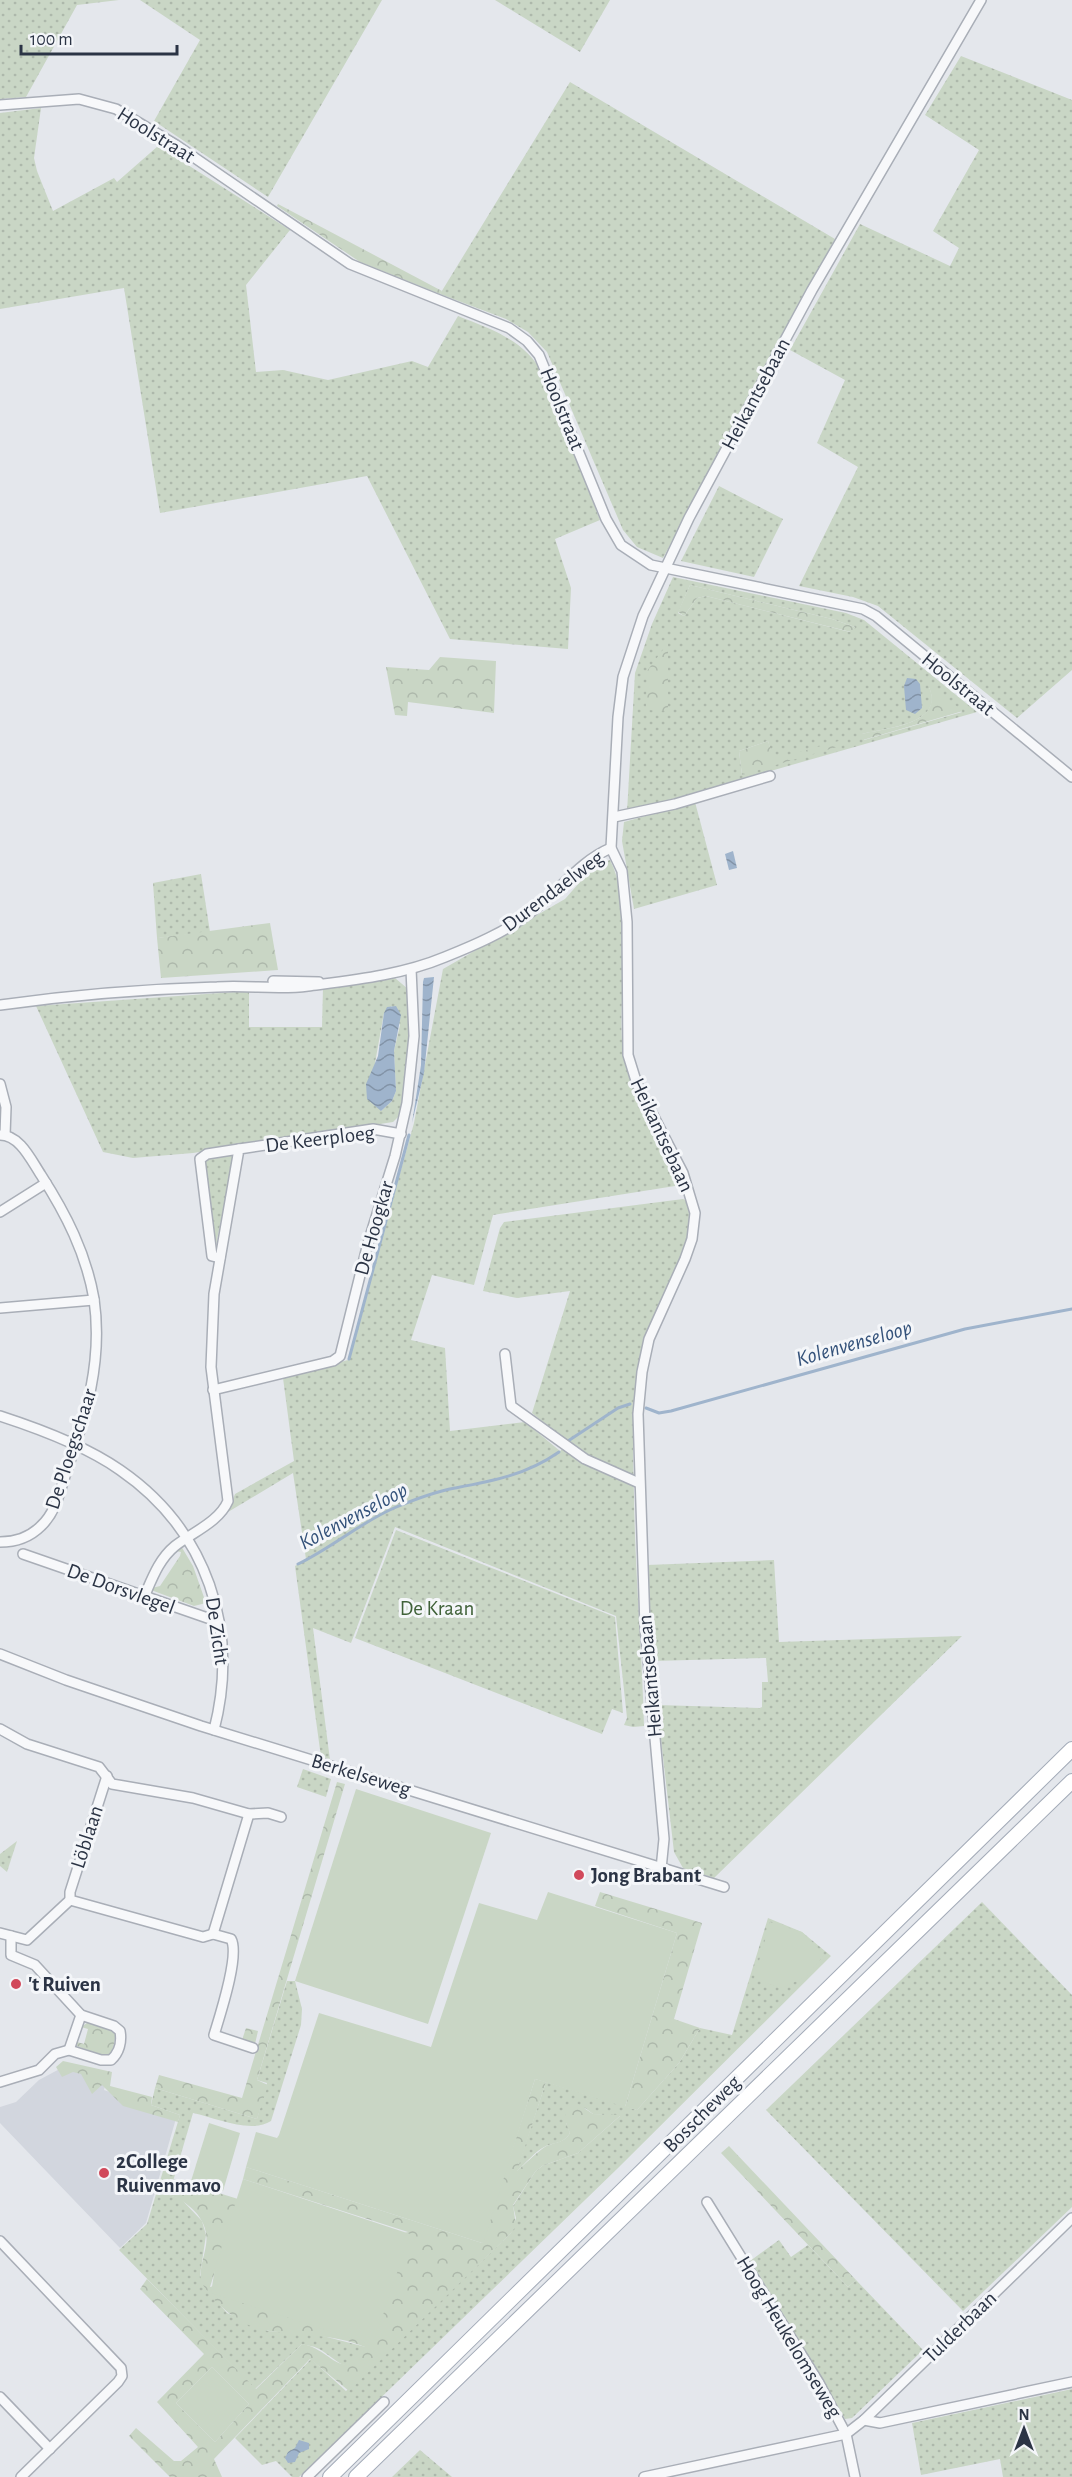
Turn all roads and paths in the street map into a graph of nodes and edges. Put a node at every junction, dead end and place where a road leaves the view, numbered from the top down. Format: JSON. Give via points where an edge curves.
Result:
{"nodes":[{"id":1,"x":981,"y":0,"type":"edge"},
{"id":2,"x":0,"y":105,"type":"edge"},
{"id":3,"x":665,"y":567,"type":"junction"},
{"id":4,"x":770,"y":776,"type":"dead end"},
{"id":5,"x":1072,"y":777,"type":"edge"},
{"id":6,"x":614,"y":817,"type":"junction"},
{"id":7,"x":611,"y":848,"type":"junction"},
{"id":8,"x":411,"y":969,"type":"junction"},
{"id":9,"x":0,"y":1005,"type":"edge"},
{"id":10,"x":0,"y":1084,"type":"edge"},
{"id":11,"x":401,"y":1134,"type":"junction"},
{"id":12,"x":3,"y":1135,"type":"edge"},
{"id":13,"x":239,"y":1149,"type":"junction"},
{"id":14,"x":46,"y":1183,"type":"junction"},
{"id":15,"x":0,"y":1212,"type":"edge"},
{"id":16,"x":220,"y":1258,"type":"junction"},
{"id":17,"x":94,"y":1300,"type":"junction"},
{"id":18,"x":0,"y":1308,"type":"edge"},
{"id":19,"x":505,"y":1354,"type":"dead end"},
{"id":20,"x":213,"y":1390,"type":"junction"},
{"id":21,"x":0,"y":1416,"type":"edge"},
{"id":22,"x":76,"y":1447,"type":"junction"},
{"id":23,"x":639,"y":1483,"type":"junction"},
{"id":24,"x":186,"y":1538,"type":"junction"},
{"id":25,"x":0,"y":1542,"type":"edge"},
{"id":26,"x":23,"y":1554,"type":"dead end"},
{"id":27,"x":144,"y":1597,"type":"junction"},
{"id":28,"x":219,"y":1622,"type":"junction"},
{"id":29,"x":0,"y":1654,"type":"edge"},
{"id":30,"x":0,"y":1730,"type":"edge"},
{"id":31,"x":214,"y":1730,"type":"junction"},
{"id":32,"x":1072,"y":1749,"type":"edge"},
{"id":33,"x":107,"y":1776,"type":"junction"},
{"id":34,"x":1072,"y":1781,"type":"edge"},
{"id":35,"x":249,"y":1814,"type":"junction"},
{"id":36,"x":282,"y":1817,"type":"dead end"},
{"id":37,"x":661,"y":1869,"type":"junction"},
{"id":38,"x":724,"y":1887,"type":"dead end"},
{"id":39,"x":70,"y":1900,"type":"junction"},
{"id":40,"x":0,"y":1933,"type":"edge"},
{"id":41,"x":213,"y":1935,"type":"junction"},
{"id":42,"x":11,"y":1936,"type":"junction"},
{"id":43,"x":81,"y":2015,"type":"junction"},
{"id":44,"x":253,"y":2048,"type":"dead end"},
{"id":45,"x":69,"y":2050,"type":"junction"},
{"id":46,"x":0,"y":2082,"type":"edge"},
{"id":47,"x":707,"y":2202,"type":"dead end"},
{"id":48,"x":1072,"y":2218,"type":"edge"},
{"id":49,"x":0,"y":2241,"type":"edge"},
{"id":50,"x":1072,"y":2382,"type":"edge"},
{"id":51,"x":0,"y":2397,"type":"edge"},
{"id":52,"x":384,"y":2402,"type":"dead end"},
{"id":53,"x":864,"y":2420,"type":"junction"},
{"id":54,"x":846,"y":2434,"type":"junction"},
{"id":55,"x":50,"y":2449,"type":"junction"},
{"id":56,"x":21,"y":2477,"type":"edge"},
{"id":57,"x":307,"y":2477,"type":"edge"},
{"id":58,"x":330,"y":2477,"type":"edge"},
{"id":59,"x":356,"y":2477,"type":"edge"},
{"id":60,"x":644,"y":2477,"type":"edge"},
{"id":61,"x":855,"y":2477,"type":"edge"}],
"edges":[{"from":1,"to":3,"type":"street","name":"Heikantsebaan","via":[[806,300]]},
{"from":2,"to":3,"type":"street","name":"Hoolstraat","via":[[79,99],[116,109],[176,145],[350,264],[502,326],[527,341],[545,366],[606,519],[621,545],[651,565]]},
{"from":3,"to":5,"type":"street","name":"Hoolstraat","via":[[863,609]]},
{"from":3,"to":6,"type":"street","name":"Heikantsebaan","via":[[643,616],[623,677]]},
{"from":4,"to":6,"type":"street"},
{"from":6,"to":7,"type":"street","name":"Heikantsebaan"},
{"from":7,"to":8,"type":"street","name":"Durendaelweg","via":[[587,860],[550,897],[509,927]]},
{"from":7,"to":23,"type":"street","name":"Heikantsebaan","via":[[622,871],[627,922],[630,1066],[683,1173],[695,1213],[692,1239],[646,1350],[638,1414]]},
{"from":8,"to":9,"type":"street","name":"Durendaelweg","via":[[309,986],[142,990]]},
{"from":8,"to":11,"type":"street","name":"De Hoogkar","via":[[414,1044]]},
{"from":10,"to":12,"type":"street","name":"De Ploegschaar","via":[[6,1107]]},
{"from":11,"to":13,"type":"street","name":"De Keerploeg","via":[[373,1129]]},
{"from":11,"to":20,"type":"street","name":"De Hoogkar","via":[[340,1356],[333,1361]]},
{"from":12,"to":14,"type":"street","name":"De Ploegschaar","via":[[25,1149]]},
{"from":13,"to":16,"type":"street","name":"De Keerploeg"},
{"from":13,"to":16,"type":"street","name":"De Keerploeg","via":[[207,1154],[200,1159],[212,1256]]},
{"from":14,"to":15,"type":"street"},
{"from":14,"to":17,"type":"street","name":"De Ploegschaar","via":[[81,1248]]},
{"from":16,"to":20,"type":"street","name":"De Keerploeg","via":[[214,1294]]},
{"from":17,"to":18,"type":"street"},
{"from":17,"to":22,"type":"street","name":"De Ploegschaar","via":[[94,1382]]},
{"from":19,"to":23,"type":"street","via":[[511,1406],[585,1459]]},
{"from":20,"to":24,"type":"street","via":[[228,1501],[222,1513]]},
{"from":21,"to":22,"type":"street","name":"De Zicht"},
{"from":22,"to":24,"type":"street","name":"De Zicht","via":[[119,1468],[139,1484]]},
{"from":22,"to":25,"type":"street","name":"De Ploegschaar","via":[[51,1515],[31,1534]]},
{"from":23,"to":37,"type":"street","name":"Heikantsebaan","via":[[649,1694],[664,1839]]},
{"from":24,"to":27,"type":"street","via":[[156,1569]]},
{"from":24,"to":28,"type":"street","name":"De Zicht","via":[[205,1570]]},
{"from":26,"to":27,"type":"street","name":"De Dorsvlegel"},
{"from":27,"to":28,"type":"street","name":"De Dorsvlegel"},
{"from":28,"to":31,"type":"street","name":"De Zicht","via":[[224,1672]]},
{"from":29,"to":31,"type":"street","name":"Berkelseweg"},
{"from":30,"to":33,"type":"street","via":[[27,1744],[99,1767]]},
{"from":31,"to":37,"type":"street","name":"Berkelseweg"},
{"from":32,"to":58,"type":"main road","name":"Bosscheweg"},
{"from":33,"to":35,"type":"street","name":"Löblaan","via":[[112,1784],[122,1787],[193,1798]]},
{"from":33,"to":39,"type":"street","name":"Löblaan"},
{"from":34,"to":59,"type":"main road","name":"Bosscheweg"},
{"from":35,"to":36,"type":"street","name":"Löblaan"},
{"from":35,"to":41,"type":"street"},
{"from":37,"to":38,"type":"street","name":"Berkelseweg"},
{"from":39,"to":41,"type":"street","via":[[203,1937]]},
{"from":39,"to":42,"type":"street","via":[[27,1940]]},
{"from":40,"to":42,"type":"street"},
{"from":41,"to":44,"type":"street","via":[[231,1939],[234,1952],[214,2035]]},
{"from":42,"to":43,"type":"street","via":[[10,1955],[35,1965]]},
{"from":43,"to":45,"type":"street"},
{"from":43,"to":45,"type":"street","via":[[120,2031],[116,2056],[101,2060]]},
{"from":45,"to":46,"type":"street","via":[[55,2054],[39,2070]]},
{"from":47,"to":54,"type":"street","name":"Hoog Heukelomseweg","via":[[819,2383]]},
{"from":48,"to":53,"type":"street","name":"Tulderbaan"},
{"from":49,"to":55,"type":"street","via":[[121,2368],[118,2382]]},
{"from":50,"to":53,"type":"street","via":[[880,2423]]},
{"from":51,"to":55,"type":"street"},
{"from":52,"to":57,"type":"street"},
{"from":53,"to":54,"type":"street","name":"Tulderbaan"},
{"from":54,"to":60,"type":"street"},
{"from":54,"to":61,"type":"street","name":"Hoog Heukelomseweg"},
{"from":55,"to":56,"type":"street"}]}
